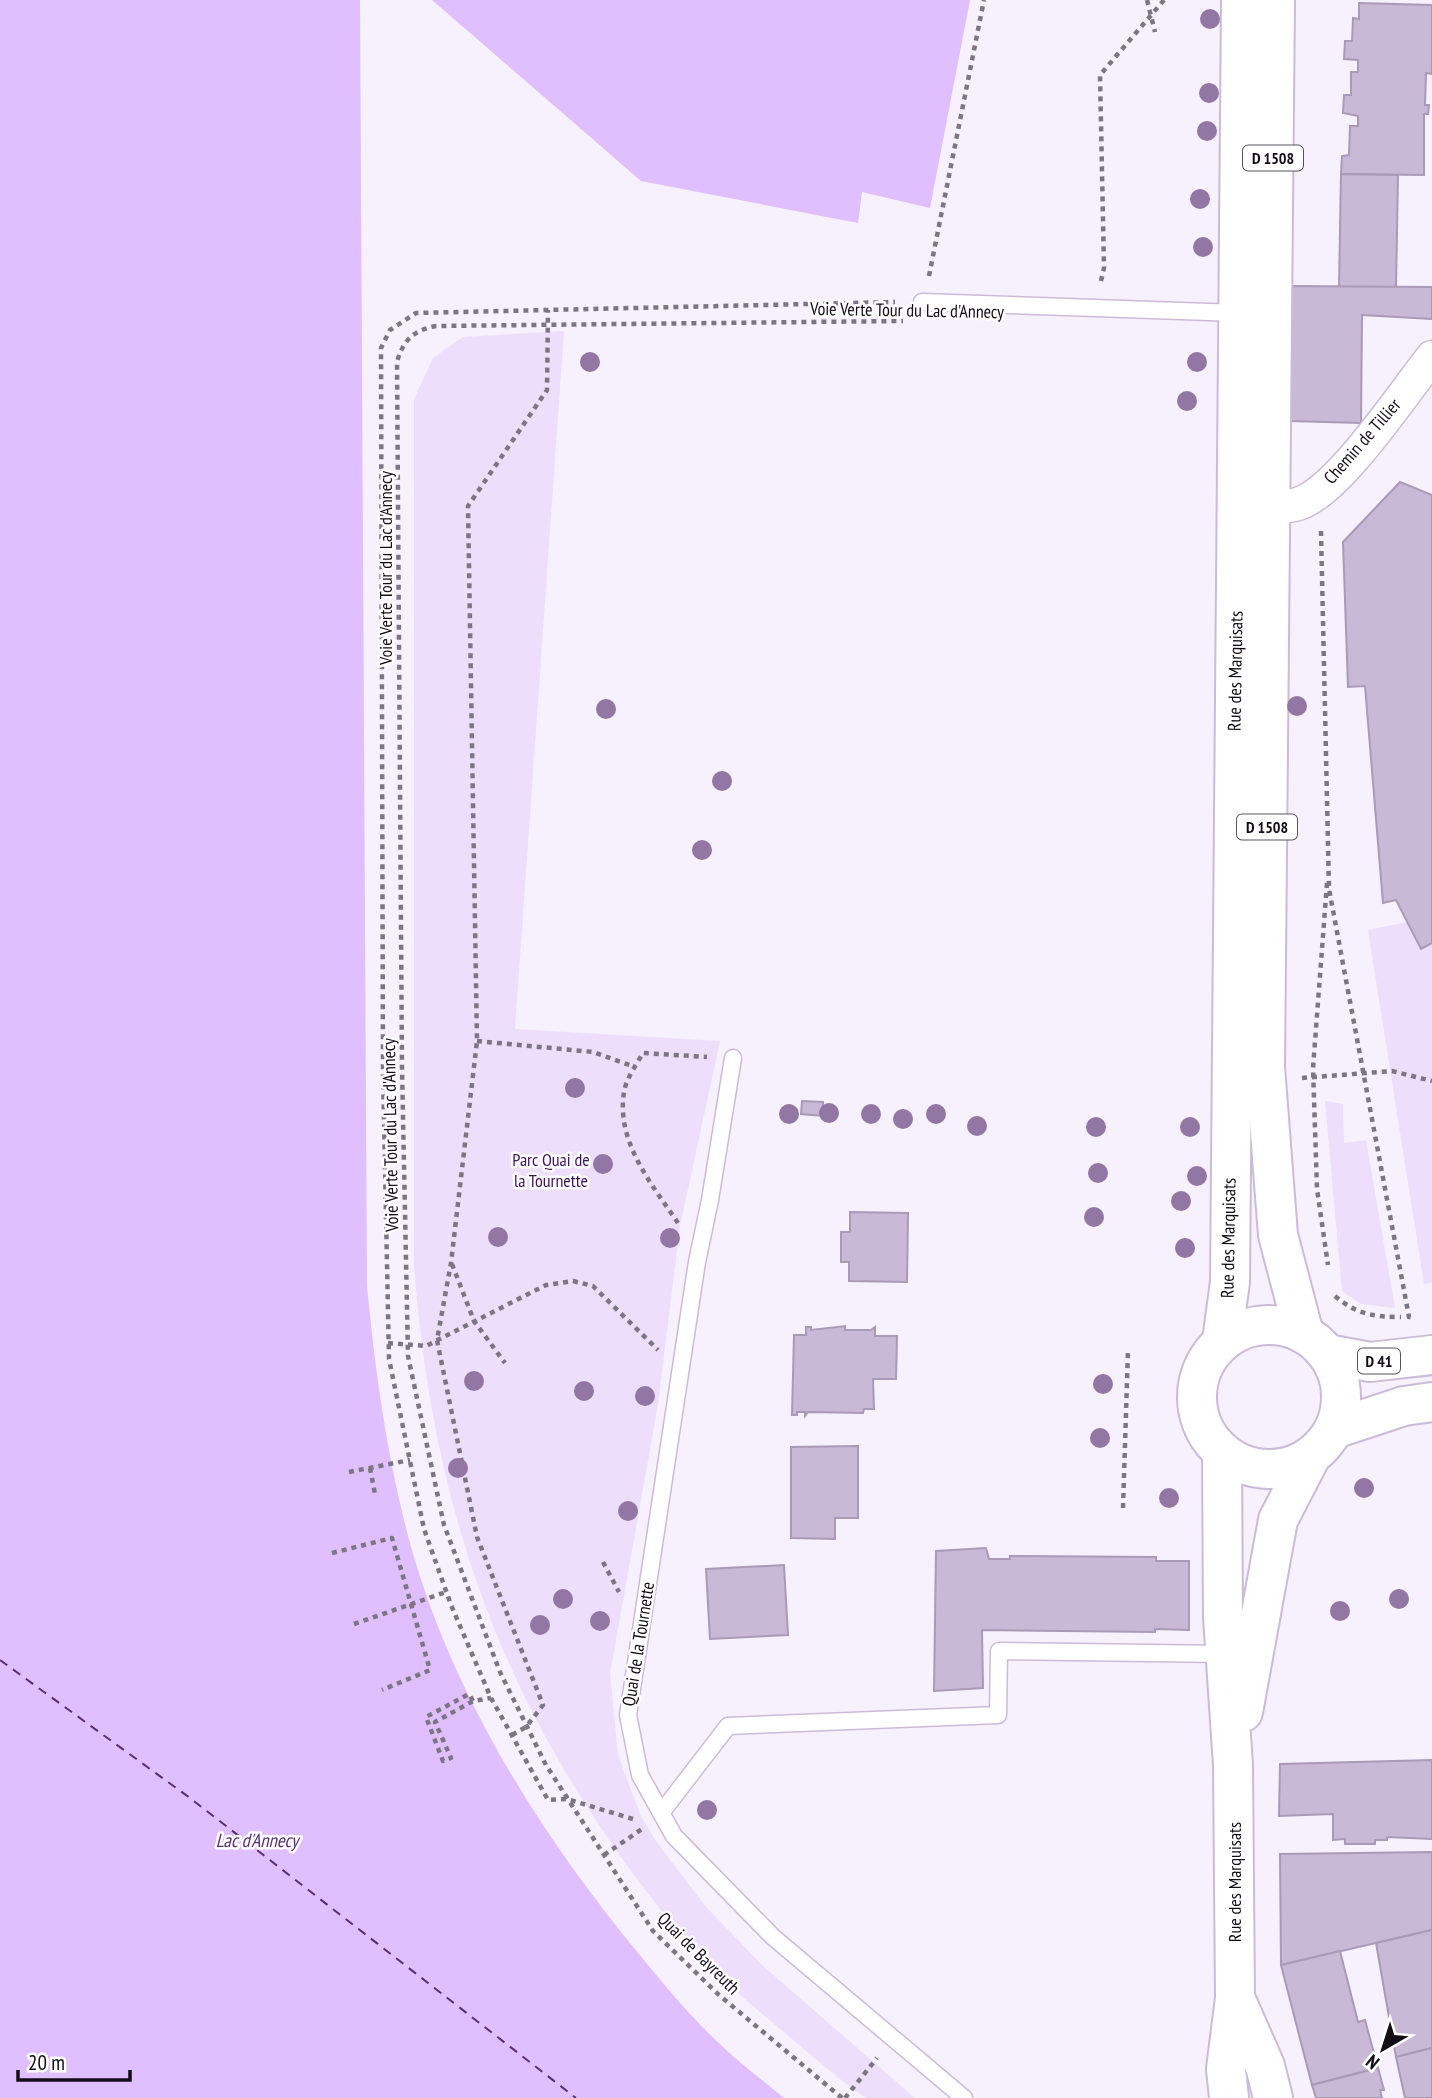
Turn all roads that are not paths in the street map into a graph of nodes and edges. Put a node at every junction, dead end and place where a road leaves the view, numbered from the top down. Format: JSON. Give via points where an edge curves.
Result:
{"nodes":[{"id":1,"x":1241,"y":0,"type":"edge"},
{"id":2,"x":1275,"y":0,"type":"edge"},
{"id":3,"x":922,"y":302,"type":"road end"},
{"id":4,"x":1254,"y":314,"type":"junction"},
{"id":5,"x":1432,"y":357,"type":"edge"},
{"id":6,"x":1254,"y":506,"type":"junction"},
{"id":7,"x":733,"y":1058,"type":"road end"},
{"id":8,"x":1223,"y":1341,"type":"junction"},
{"id":9,"x":1315,"y":1344,"type":"junction"},
{"id":10,"x":1432,"y":1355,"type":"edge"},
{"id":11,"x":1432,"y":1402,"type":"edge"},
{"id":12,"x":1334,"y":1429,"type":"junction"},
{"id":13,"x":1222,"y":1454,"type":"junction"},
{"id":14,"x":1310,"y":1458,"type":"junction"},
{"id":15,"x":1226,"y":1654,"type":"junction"},
{"id":16,"x":1233,"y":1765,"type":"junction"},
{"id":17,"x":661,"y":1813,"type":"junction"},
{"id":18,"x":1235,"y":1998,"type":"junction"},
{"id":19,"x":964,"y":2098,"type":"edge"},
{"id":20,"x":1229,"y":2098,"type":"edge"},
{"id":21,"x":1273,"y":2098,"type":"edge"}],
"edges":[{"from":1,"to":4,"type":"main road","name":"Rue des Marquisats","number":"D 1508"},
{"from":2,"to":4,"type":"main road","name":"Rue des Marquisats","number":"D 1508"},
{"from":3,"to":4,"type":"lane"},
{"from":4,"to":6,"type":"main road","name":"Rue des Marquisats","number":"D 1508"},
{"from":5,"to":6,"type":"street","name":"Chemin de Tillier","via":[[1338,474],[1304,502]]},
{"from":6,"to":8,"type":"main road","name":"Rue des Marquisats","number":"D 1508","via":[[1230,1283]]},
{"from":6,"to":9,"type":"main road","name":"Rue des Marquisats","number":"D 1508","via":[[1271,1180],[1278,1235]]},
{"from":7,"to":17,"type":"lane","name":"Quai de la Tournette","via":[[628,1715],[640,1775]]},
{"from":8,"to":9,"type":"main road","via":[[1262,1325],[1291,1328]]},
{"from":8,"to":13,"type":"main road","via":[[1202,1369],[1196,1400],[1200,1422]]},
{"from":9,"to":10,"type":"main road","number":"D 41","via":[[1370,1362]]},
{"from":9,"to":12,"type":"main road","via":[[1338,1377],[1341,1390]]},
{"from":11,"to":12,"type":"main road","via":[[1404,1406]]},
{"from":12,"to":14,"type":"main road"},
{"from":13,"to":14,"type":"main road","via":[[1250,1468],[1266,1470]]},
{"from":13,"to":15,"type":"main road","name":"Rue des Marquisats"},
{"from":14,"to":16,"type":"main road","name":"Rue des Marquisats","via":[[1278,1520]]},
{"from":15,"to":16,"type":"main road","name":"Rue des Marquisats"},
{"from":15,"to":17,"type":"lane","via":[[999,1651],[998,1715],[728,1726]]},
{"from":16,"to":18,"type":"main road","name":"Rue des Marquisats"},
{"from":17,"to":19,"type":"lane","name":"Quai de la Tournette","via":[[674,1836],[773,1937]]},
{"from":18,"to":20,"type":"main road","name":"Rue des Marquisats","via":[[1226,2069]]},
{"from":18,"to":21,"type":"main road","name":"Rue des Marquisats","via":[[1265,2066]]}]}
